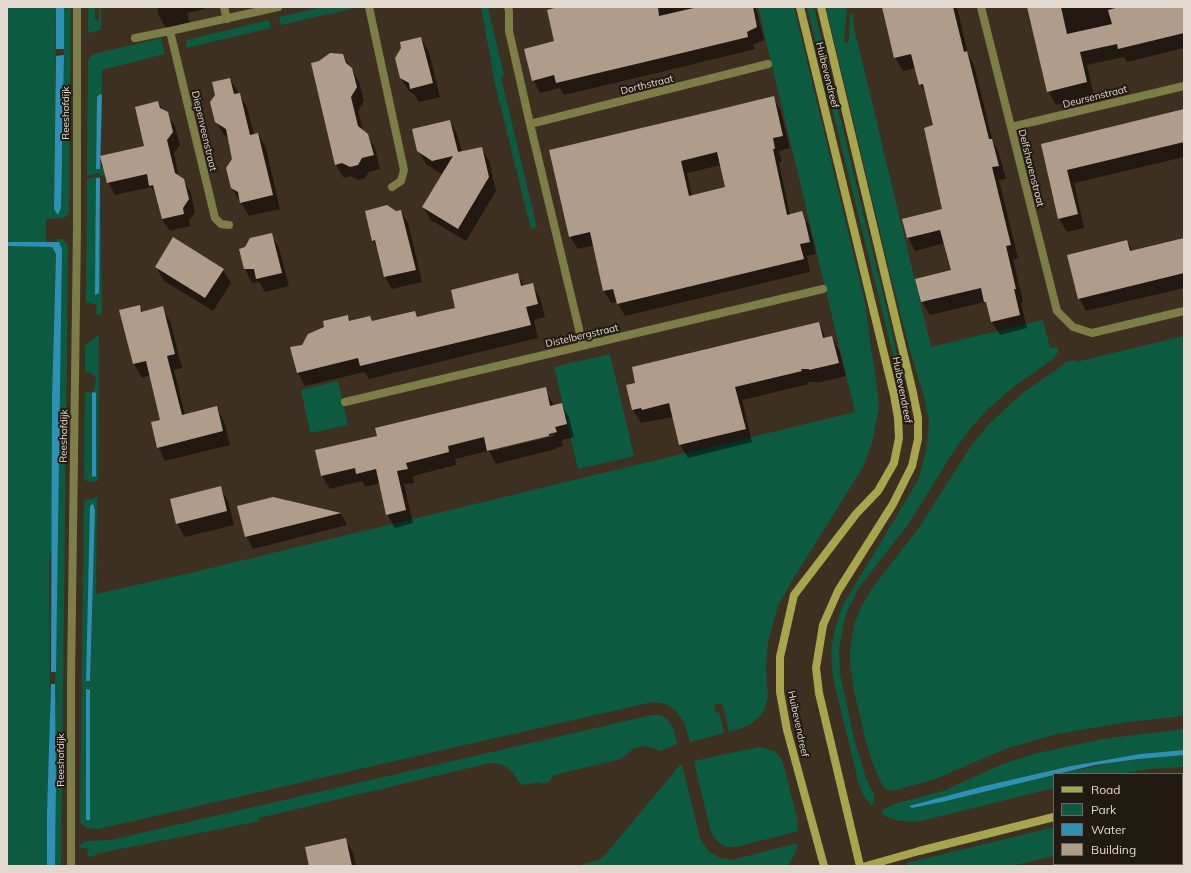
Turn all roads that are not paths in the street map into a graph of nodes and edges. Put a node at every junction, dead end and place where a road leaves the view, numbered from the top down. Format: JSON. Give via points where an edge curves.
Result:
{"nodes":[{"id":1,"x":77,"y":7,"type":"edge"},
{"id":2,"x":224,"y":7,"type":"edge"},
{"id":3,"x":278,"y":7,"type":"edge"},
{"id":4,"x":369,"y":7,"type":"edge"},
{"id":5,"x":508,"y":7,"type":"edge"},
{"id":6,"x":800,"y":7,"type":"edge"},
{"id":7,"x":821,"y":7,"type":"edge"},
{"id":8,"x":981,"y":7,"type":"edge"},
{"id":9,"x":227,"y":19,"type":"junction"},
{"id":10,"x":170,"y":31,"type":"junction"},
{"id":11,"x":135,"y":38,"type":"dead end"},
{"id":12,"x":768,"y":64,"type":"dead end"},
{"id":13,"x":1184,"y":86,"type":"edge"},
{"id":14,"x":530,"y":124,"type":"junction"},
{"id":15,"x":1011,"y":127,"type":"junction"},
{"id":16,"x":392,"y":187,"type":"dead end"},
{"id":17,"x":229,"y":225,"type":"dead end"},
{"id":18,"x":823,"y":289,"type":"dead end"},
{"id":19,"x":1184,"y":311,"type":"edge"},
{"id":20,"x":583,"y":346,"type":"junction"},
{"id":21,"x":345,"y":402,"type":"dead end"},
{"id":22,"x":1053,"y":817,"type":"edge"},
{"id":23,"x":71,"y":866,"type":"edge"},
{"id":24,"x":824,"y":866,"type":"edge"},
{"id":25,"x":860,"y":866,"type":"edge"},
{"id":26,"x":866,"y":866,"type":"edge"}],
"edges":[{"from":1,"to":23,"type":"street","name":"Reeshofdijk"},
{"from":2,"to":9,"type":"street"},
{"from":3,"to":9,"type":"street"},
{"from":4,"to":16,"type":"street","via":[[404,170],[401,181]]},
{"from":5,"to":14,"type":"street","via":[[509,31]]},
{"from":6,"to":24,"type":"street","name":"Huibevendreef","via":[[894,395],[899,438],[894,463],[878,492],[856,514],[794,595],[780,657],[780,692],[787,730]]},
{"from":7,"to":25,"type":"street","name":"Huibevendreef","via":[[918,418],[918,439],[912,466],[894,504],[838,591],[823,625],[816,668],[819,693]]},
{"from":8,"to":15,"type":"street","name":"Delfshavenstraat"},
{"from":9,"to":10,"type":"street"},
{"from":10,"to":11,"type":"street"},
{"from":10,"to":17,"type":"street","name":"Diepenveenstraat","via":[[215,218],[221,224]]},
{"from":12,"to":14,"type":"street","name":"Dorthstraat"},
{"from":13,"to":15,"type":"street","name":"Deursenstraat"},
{"from":14,"to":20,"type":"street"},
{"from":15,"to":19,"type":"street","name":"Delfshavenstraat","via":[[1057,311],[1073,327],[1092,333]]},
{"from":18,"to":20,"type":"street","name":"Distelbergstraat"},
{"from":20,"to":21,"type":"street","name":"Distelbergstraat"},
{"from":22,"to":26,"type":"street"}]}
